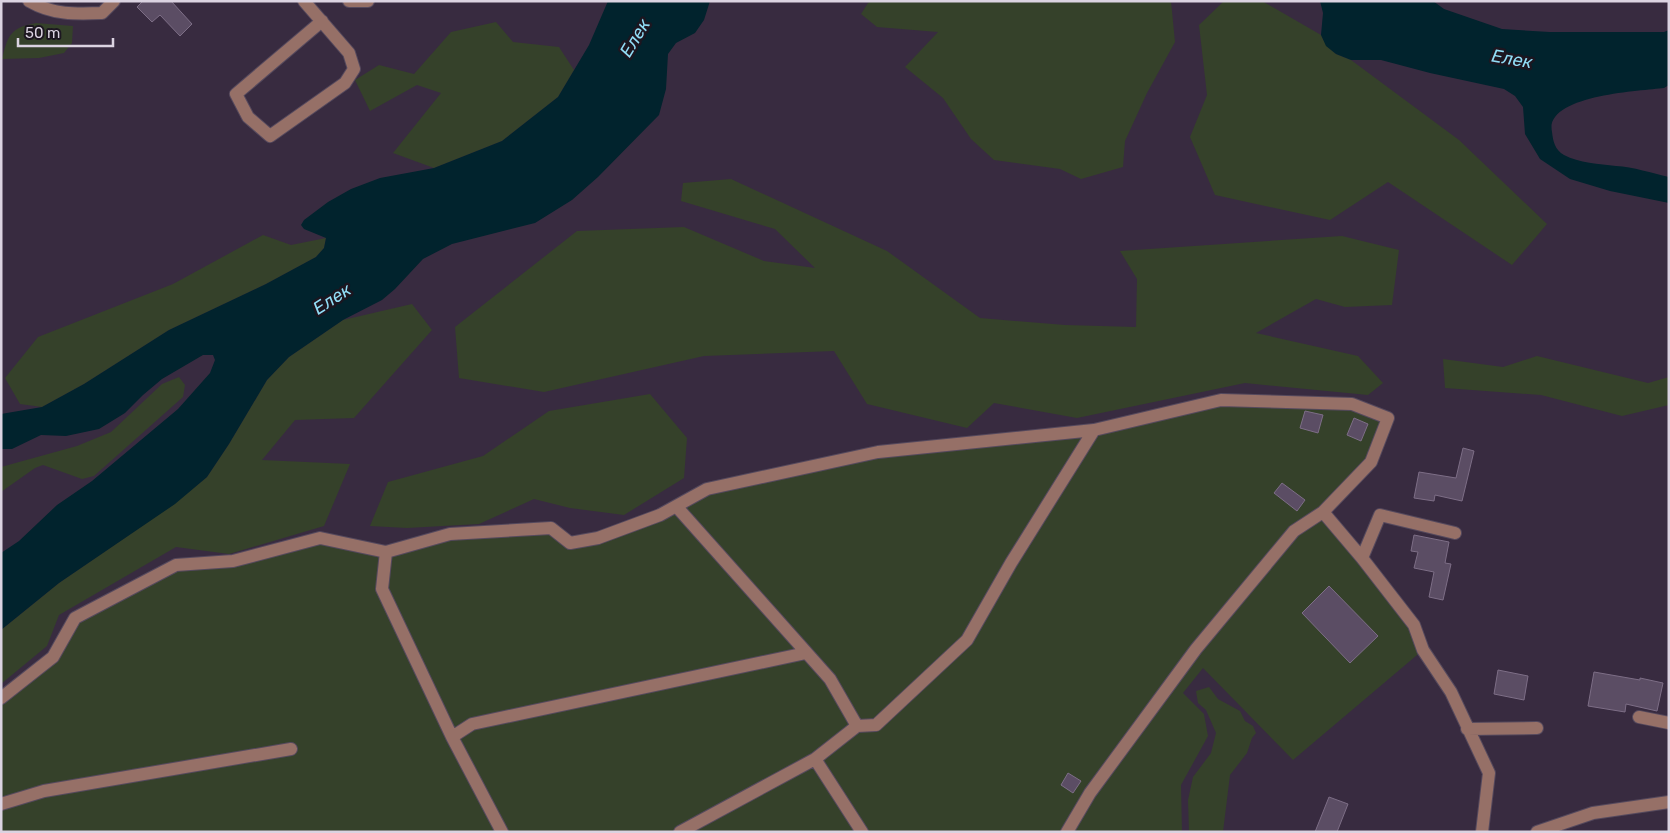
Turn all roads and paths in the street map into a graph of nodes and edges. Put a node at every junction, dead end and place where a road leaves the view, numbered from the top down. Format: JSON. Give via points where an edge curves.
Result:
{"nodes":[{"id":1,"x":29,"y":1,"type":"edge"},
{"id":2,"x":114,"y":1,"type":"edge"},
{"id":3,"x":304,"y":1,"type":"edge"},
{"id":4,"x":349,"y":1,"type":"edge"},
{"id":5,"x":368,"y":1,"type":"edge"},
{"id":6,"x":322,"y":21,"type":"junction"},
{"id":7,"x":1094,"y":430,"type":"junction"},
{"id":8,"x":676,"y":506,"type":"junction"},
{"id":9,"x":1323,"y":512,"type":"junction"},
{"id":10,"x":1455,"y":533,"type":"dead end"},
{"id":11,"x":386,"y":552,"type":"junction"},
{"id":12,"x":1362,"y":558,"type":"junction"},
{"id":13,"x":806,"y":653,"type":"junction"},
{"id":14,"x":1,"y":698,"type":"edge"},
{"id":15,"x":1639,"y":717,"type":"dead end"},
{"id":16,"x":1669,"y":723,"type":"edge"},
{"id":17,"x":857,"y":726,"type":"junction"},
{"id":18,"x":1538,"y":728,"type":"dead end"},
{"id":19,"x":1467,"y":729,"type":"junction"},
{"id":20,"x":452,"y":737,"type":"junction"},
{"id":21,"x":291,"y":749,"type":"dead end"},
{"id":22,"x":814,"y":759,"type":"junction"},
{"id":23,"x":1669,"y":802,"type":"edge"},
{"id":24,"x":1,"y":804,"type":"edge"},
{"id":25,"x":502,"y":832,"type":"edge"},
{"id":26,"x":680,"y":832,"type":"edge"},
{"id":27,"x":862,"y":832,"type":"edge"},
{"id":28,"x":1067,"y":832,"type":"edge"},
{"id":29,"x":1482,"y":832,"type":"edge"},
{"id":30,"x":1537,"y":832,"type":"edge"}],
"edges":[{"from":1,"to":2,"type":"lane","via":[[65,14],[102,13]]},
{"from":3,"to":6,"type":"lane"},
{"from":4,"to":5,"type":"lane"},
{"from":6,"to":6,"type":"lane","via":[[236,94],[248,116],[270,136],[345,84],[354,69],[349,53]]},
{"from":7,"to":8,"type":"lane","via":[[878,452],[707,489]]},
{"from":7,"to":9,"type":"lane","via":[[1221,400],[1352,404],[1388,418],[1371,462]]},
{"from":7,"to":17,"type":"lane","via":[[1011,562],[968,640],[876,724]]},
{"from":8,"to":11,"type":"lane","via":[[598,538],[570,543],[551,528],[450,534]]},
{"from":8,"to":13,"type":"lane"},
{"from":9,"to":12,"type":"lane"},
{"from":9,"to":28,"type":"lane","via":[[1294,531],[1196,649],[1090,793]]},
{"from":10,"to":12,"type":"lane","via":[[1380,515]]},
{"from":11,"to":14,"type":"lane","via":[[320,538],[233,560],[176,565],[75,618],[53,656]]},
{"from":11,"to":20,"type":"lane","via":[[382,589]]},
{"from":12,"to":19,"type":"lane","via":[[1414,625],[1423,650],[1451,692]]},
{"from":13,"to":17,"type":"lane","via":[[830,679]]},
{"from":13,"to":20,"type":"lane","via":[[472,724]]},
{"from":15,"to":16,"type":"lane"},
{"from":17,"to":22,"type":"lane"},
{"from":18,"to":19,"type":"lane"},
{"from":19,"to":29,"type":"lane","via":[[1489,774]]},
{"from":20,"to":25,"type":"lane"},
{"from":21,"to":24,"type":"lane","via":[[44,792]]},
{"from":22,"to":26,"type":"lane"},
{"from":22,"to":27,"type":"lane"},
{"from":23,"to":30,"type":"lane","via":[[1593,813]]}]}
